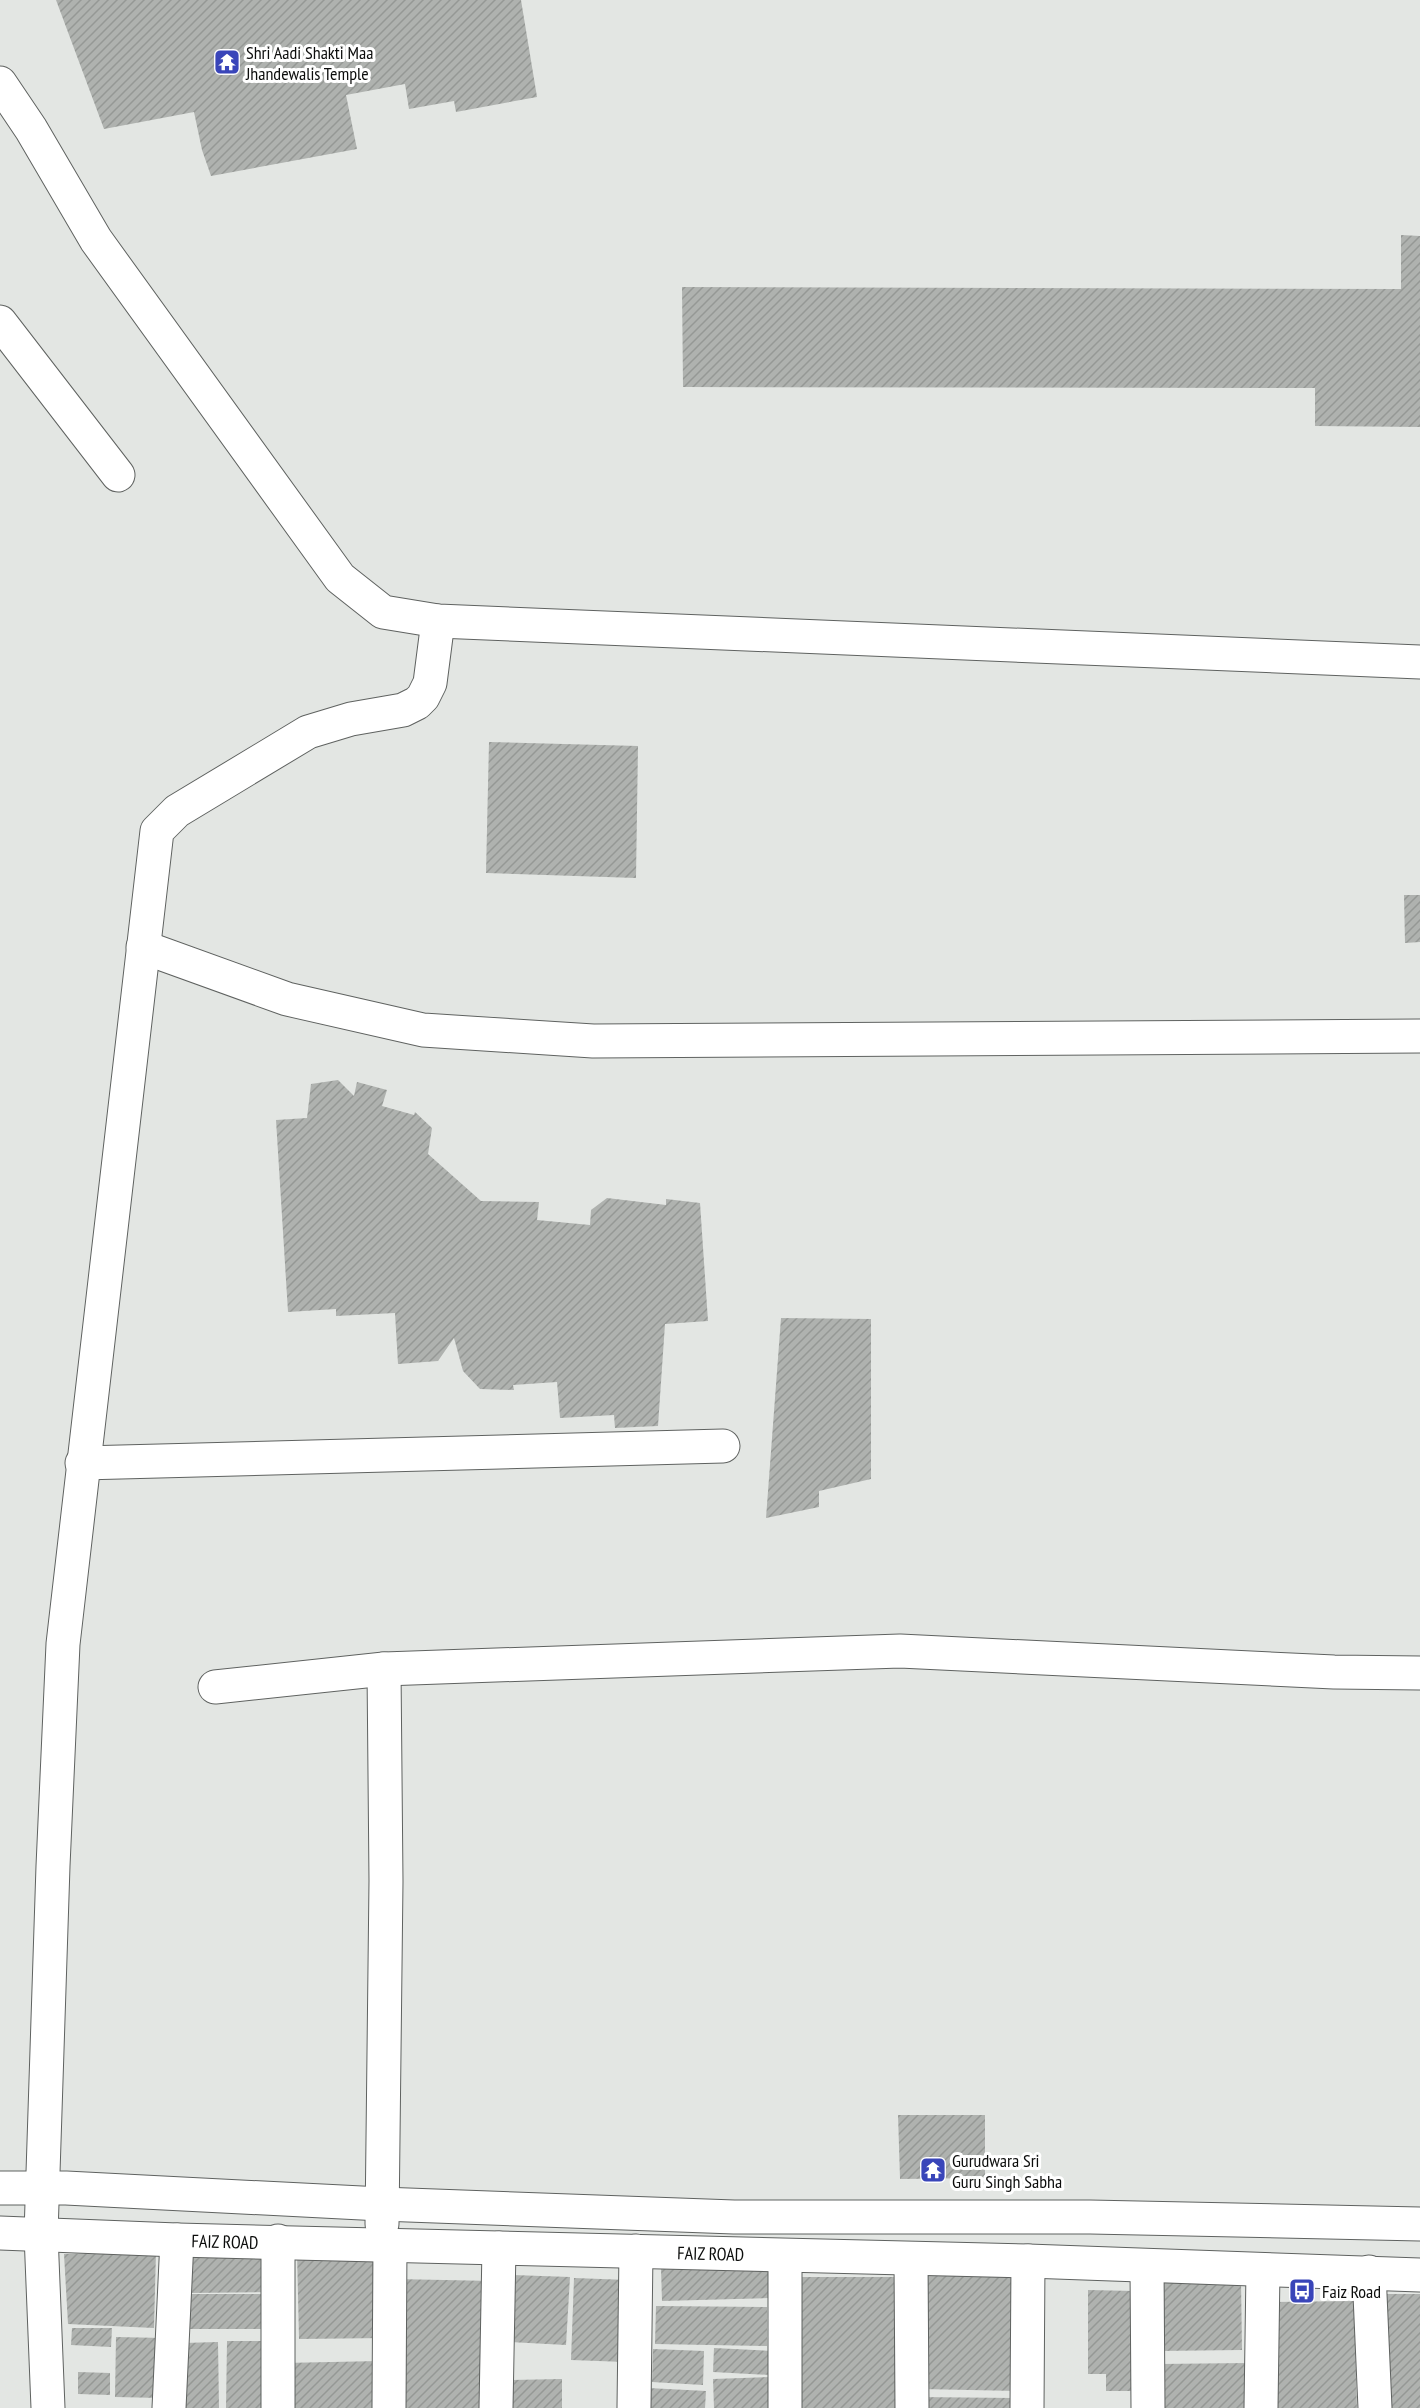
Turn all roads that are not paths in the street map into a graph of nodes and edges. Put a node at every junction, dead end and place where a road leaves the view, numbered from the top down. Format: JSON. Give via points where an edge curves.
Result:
{"nodes":[{"id":1,"x":0,"y":83,"type":"edge"},
{"id":2,"x":0,"y":321,"type":"edge"},
{"id":3,"x":118,"y":475,"type":"dead end"},
{"id":4,"x":438,"y":621,"type":"junction"},
{"id":5,"x":1420,"y":662,"type":"edge"},
{"id":6,"x":143,"y":947,"type":"junction"},
{"id":7,"x":1420,"y":1036,"type":"edge"},
{"id":8,"x":723,"y":1446,"type":"dead end"},
{"id":9,"x":82,"y":1463,"type":"junction"},
{"id":10,"x":384,"y":1669,"type":"junction"},
{"id":11,"x":1420,"y":1673,"type":"edge"},
{"id":12,"x":214,"y":1687,"type":"dead end"},
{"id":13,"x":0,"y":2188,"type":"edge"},
{"id":14,"x":44,"y":2188,"type":"junction"},
{"id":15,"x":381,"y":2204,"type":"junction"},
{"id":16,"x":1420,"y":2224,"type":"edge"},
{"id":17,"x":0,"y":2232,"type":"edge"},
{"id":18,"x":42,"y":2234,"type":"junction"},
{"id":19,"x":177,"y":2240,"type":"junction"},
{"id":20,"x":278,"y":2241,"type":"junction"},
{"id":21,"x":386,"y":2244,"type":"junction"},
{"id":22,"x":499,"y":2248,"type":"junction"},
{"id":23,"x":636,"y":2251,"type":"junction"},
{"id":24,"x":785,"y":2257,"type":"junction"},
{"id":25,"x":911,"y":2259,"type":"junction"},
{"id":26,"x":1028,"y":2261,"type":"junction"},
{"id":27,"x":1148,"y":2266,"type":"junction"},
{"id":28,"x":1263,"y":2270,"type":"junction"},
{"id":29,"x":1369,"y":2272,"type":"junction"},
{"id":30,"x":1420,"y":2275,"type":"edge"},
{"id":31,"x":48,"y":2408,"type":"edge"},
{"id":32,"x":169,"y":2408,"type":"edge"},
{"id":33,"x":278,"y":2408,"type":"edge"},
{"id":34,"x":389,"y":2408,"type":"edge"},
{"id":35,"x":496,"y":2408,"type":"edge"},
{"id":36,"x":634,"y":2408,"type":"edge"},
{"id":37,"x":785,"y":2408,"type":"edge"},
{"id":38,"x":912,"y":2408,"type":"edge"},
{"id":39,"x":1027,"y":2408,"type":"edge"},
{"id":40,"x":1148,"y":2408,"type":"edge"},
{"id":41,"x":1261,"y":2408,"type":"edge"},
{"id":42,"x":1376,"y":2408,"type":"edge"}],
"edges":[{"from":1,"to":4,"type":"street","via":[[96,240],[340,578],[383,612]]},
{"from":2,"to":3,"type":"street"},
{"from":4,"to":5,"type":"street"},
{"from":4,"to":6,"type":"street","via":[[430,683],[417,703],[404,710],[351,718],[308,732],[177,811],[157,831]]},
{"from":6,"to":7,"type":"street","via":[[287,999],[423,1030],[593,1041]]},
{"from":6,"to":9,"type":"street"},
{"from":8,"to":9,"type":"street"},
{"from":9,"to":14,"type":"street","via":[[63,1644]]},
{"from":10,"to":11,"type":"street","via":[[900,1651]]},
{"from":10,"to":12,"type":"street"},
{"from":10,"to":15,"type":"street","via":[[386,1881]]},
{"from":13,"to":14,"type":"street"},
{"from":14,"to":15,"type":"street"},
{"from":14,"to":18,"type":"street"},
{"from":15,"to":16,"type":"street","via":[[734,2217],[1090,2217]]},
{"from":15,"to":21,"type":"street"},
{"from":17,"to":18,"type":"street","name":"FAIZ ROAD"},
{"from":18,"to":19,"type":"street","name":"FAIZ ROAD"},
{"from":18,"to":31,"type":"street"},
{"from":19,"to":20,"type":"street","name":"FAIZ ROAD"},
{"from":19,"to":32,"type":"street"},
{"from":20,"to":21,"type":"street","name":"FAIZ ROAD"},
{"from":20,"to":33,"type":"street"},
{"from":21,"to":22,"type":"street","name":"FAIZ ROAD"},
{"from":21,"to":34,"type":"street"},
{"from":22,"to":23,"type":"street","name":"FAIZ ROAD"},
{"from":22,"to":35,"type":"street"},
{"from":23,"to":24,"type":"street","name":"FAIZ ROAD"},
{"from":23,"to":36,"type":"street"},
{"from":24,"to":25,"type":"street","name":"FAIZ ROAD"},
{"from":24,"to":37,"type":"street"},
{"from":25,"to":26,"type":"street","name":"FAIZ ROAD"},
{"from":25,"to":38,"type":"street"},
{"from":26,"to":27,"type":"street","name":"FAIZ ROAD"},
{"from":26,"to":39,"type":"street"},
{"from":27,"to":28,"type":"street","name":"FAIZ ROAD"},
{"from":27,"to":40,"type":"street"},
{"from":28,"to":29,"type":"street","name":"FAIZ ROAD"},
{"from":28,"to":41,"type":"street"},
{"from":29,"to":30,"type":"street","name":"FAIZ ROAD"},
{"from":29,"to":42,"type":"street"}]}
